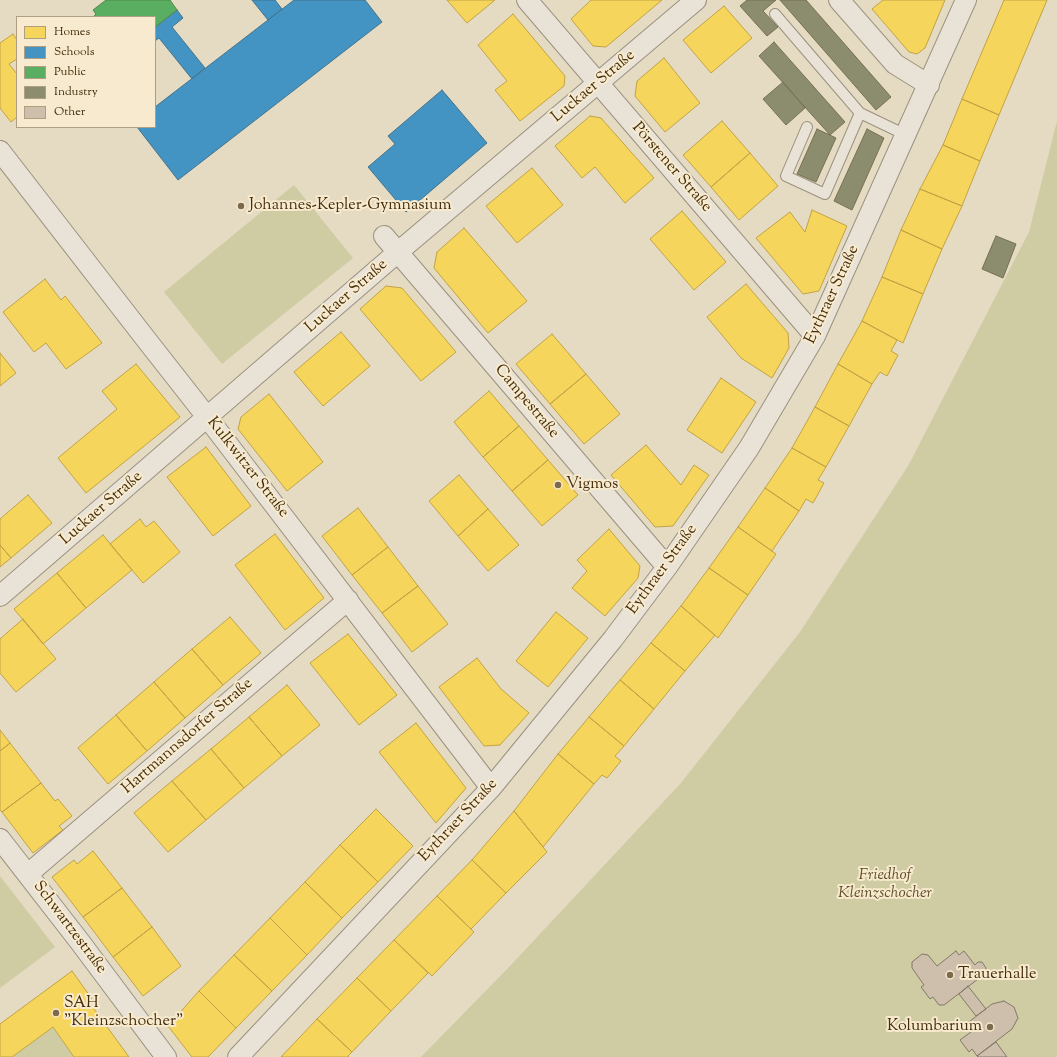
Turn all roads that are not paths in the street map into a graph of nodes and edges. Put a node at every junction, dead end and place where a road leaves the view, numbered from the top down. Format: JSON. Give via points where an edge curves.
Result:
{"nodes":[{"id":1,"x":527,"y":0,"type":"edge"},
{"id":2,"x":696,"y":0,"type":"edge"},
{"id":3,"x":839,"y":0,"type":"edge"},
{"id":4,"x":966,"y":0,"type":"edge"},
{"id":5,"x":775,"y":14,"type":"dead end"},
{"id":6,"x":598,"y":84,"type":"junction"},
{"id":7,"x":929,"y":85,"type":"junction"},
{"id":8,"x":860,"y":113,"type":"junction"},
{"id":9,"x":807,"y":127,"type":"dead end"},
{"id":10,"x":906,"y":135,"type":"junction"},
{"id":11,"x":0,"y":151,"type":"edge"},
{"id":12,"x":384,"y":236,"type":"dead end"},
{"id":13,"x":398,"y":252,"type":"junction"},
{"id":14,"x":815,"y":336,"type":"junction"},
{"id":15,"x":207,"y":417,"type":"junction"},
{"id":16,"x":667,"y":568,"type":"junction"},
{"id":17,"x":0,"y":596,"type":"edge"},
{"id":18,"x":348,"y":600,"type":"junction"},
{"id":19,"x":491,"y":788,"type":"junction"},
{"id":20,"x":0,"y":839,"type":"edge"},
{"id":21,"x":28,"y":874,"type":"junction"},
{"id":22,"x":166,"y":1057,"type":"edge"},
{"id":23,"x":238,"y":1057,"type":"edge"}],
"edges":[{"from":1,"to":6,"type":"street","name":"Pörstener Straße"},
{"from":2,"to":6,"type":"street","name":"Luckaer Straße"},
{"from":3,"to":7,"type":"street","via":[[895,64]]},
{"from":4,"to":7,"type":"street","name":"Eythraer Straße"},
{"from":5,"to":8,"type":"lane"},
{"from":6,"to":13,"type":"street","name":"Luckaer Straße"},
{"from":6,"to":14,"type":"street","name":"Pörstener Straße"},
{"from":7,"to":10,"type":"street","name":"Eythraer Straße"},
{"from":8,"to":9,"type":"lane","via":[[825,194],[786,176]]},
{"from":8,"to":10,"type":"lane"},
{"from":10,"to":14,"type":"street","name":"Eythraer Straße"},
{"from":11,"to":15,"type":"street","name":"Kulkwitzer Straße"},
{"from":12,"to":13,"type":"street","name":"Campestraße"},
{"from":13,"to":15,"type":"street","name":"Luckaer Straße"},
{"from":13,"to":16,"type":"street","name":"Campestraße"},
{"from":14,"to":16,"type":"street","name":"Eythraer Straße","via":[[749,448]]},
{"from":15,"to":17,"type":"street","name":"Luckaer Straße"},
{"from":15,"to":18,"type":"street","name":"Kulkwitzer Straße"},
{"from":16,"to":19,"type":"street","name":"Eythraer Straße","via":[[613,639]]},
{"from":18,"to":19,"type":"street","name":"Kulkwitzer Straße"},
{"from":18,"to":21,"type":"street","name":"Hartmannsdorfer Straße"},
{"from":19,"to":23,"type":"street","name":"Eythraer Straße"},
{"from":20,"to":21,"type":"street","name":"Schwartzestraße"},
{"from":21,"to":22,"type":"street","name":"Schwartzestraße"}]}
